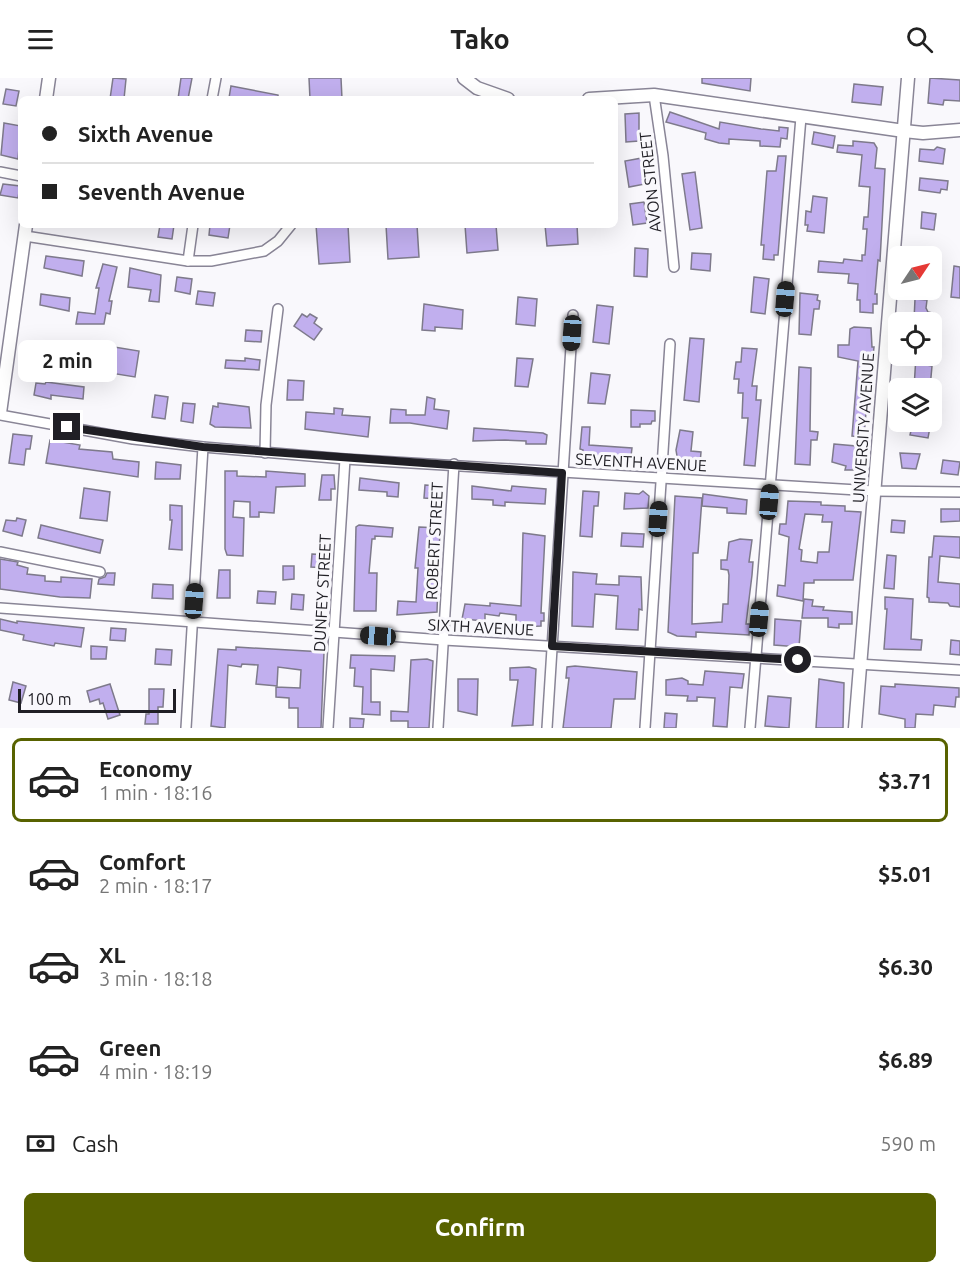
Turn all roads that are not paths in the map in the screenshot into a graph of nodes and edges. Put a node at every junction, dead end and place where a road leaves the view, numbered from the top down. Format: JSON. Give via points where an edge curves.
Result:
{"nodes":[{"id":1,"x":49,"y":78,"type":"edge"},
{"id":2,"x":216,"y":78,"type":"edge"},
{"id":3,"x":464,"y":78,"type":"edge"},
{"id":4,"x":908,"y":78,"type":"edge"},
{"id":5,"x":654,"y":95,"type":"junction"},
{"id":6,"x":46,"y":96,"type":"edge"},
{"id":7,"x":213,"y":96,"type":"edge"},
{"id":8,"x":500,"y":96,"type":"edge"},
{"id":9,"x":618,"y":97,"type":"edge"},
{"id":10,"x":801,"y":117,"type":"junction"},
{"id":11,"x":960,"y":130,"type":"edge"},
{"id":12,"x":904,"y":131,"type":"junction"},
{"id":13,"x":0,"y":172,"type":"edge"},
{"id":14,"x":18,"y":175,"type":"edge"},
{"id":15,"x":193,"y":228,"type":"edge"},
{"id":16,"x":289,"y":228,"type":"edge"},
{"id":17,"x":25,"y":231,"type":"edge"},
{"id":18,"x":188,"y":261,"type":"junction"},
{"id":19,"x":674,"y":267,"type":"dead end"},
{"id":20,"x":278,"y":309,"type":"dead end"},
{"id":21,"x":573,"y":315,"type":"dead end"},
{"id":22,"x":670,"y":344,"type":"dead end"},
{"id":23,"x":0,"y":414,"type":"edge"},
{"id":24,"x":203,"y":447,"type":"junction"},
{"id":25,"x":265,"y":453,"type":"junction"},
{"id":26,"x":345,"y":459,"type":"junction"},
{"id":27,"x":454,"y":464,"type":"junction"},
{"id":28,"x":562,"y":473,"type":"junction"},
{"id":29,"x":661,"y":477,"type":"junction"},
{"id":30,"x":771,"y":483,"type":"junction"},
{"id":31,"x":874,"y":491,"type":"junction"},
{"id":32,"x":960,"y":492,"type":"edge"},
{"id":33,"x":0,"y":552,"type":"edge"},
{"id":34,"x":100,"y":572,"type":"dead end"},
{"id":35,"x":0,"y":608,"type":"edge"},
{"id":36,"x":192,"y":623,"type":"junction"},
{"id":37,"x":334,"y":633,"type":"junction"},
{"id":38,"x":444,"y":640,"type":"junction"},
{"id":39,"x":552,"y":646,"type":"junction"},
{"id":40,"x":650,"y":651,"type":"junction"},
{"id":41,"x":756,"y":658,"type":"junction"},
{"id":42,"x":860,"y":663,"type":"junction"},
{"id":43,"x":960,"y":670,"type":"edge"},
{"id":44,"x":186,"y":728,"type":"edge"},
{"id":45,"x":328,"y":728,"type":"edge"},
{"id":46,"x":438,"y":728,"type":"edge"},
{"id":47,"x":547,"y":728,"type":"edge"},
{"id":48,"x":645,"y":728,"type":"edge"},
{"id":49,"x":750,"y":728,"type":"edge"},
{"id":50,"x":855,"y":728,"type":"edge"}],
"edges":[{"from":1,"to":6,"type":"main road"},
{"from":2,"to":7,"type":"street"},
{"from":3,"to":8,"type":"main road","via":[[477,88]]},
{"from":4,"to":12,"type":"main road","name":"UNIVERSITY AVENUE"},
{"from":5,"to":9,"type":"main road"},
{"from":5,"to":10,"type":"main road"},
{"from":5,"to":19,"type":"street","name":"AVON STREET"},
{"from":10,"to":12,"type":"main road"},
{"from":10,"to":30,"type":"street"},
{"from":11,"to":12,"type":"main road"},
{"from":12,"to":31,"type":"main road","name":"UNIVERSITY AVENUE"},
{"from":13,"to":14,"type":"street"},
{"from":15,"to":18,"type":"street"},
{"from":16,"to":18,"type":"street","via":[[264,251],[211,261]]},
{"from":17,"to":18,"type":"street"},
{"from":17,"to":23,"type":"main road"},
{"from":20,"to":25,"type":"street","via":[[266,405]]},
{"from":21,"to":28,"type":"street"},
{"from":22,"to":29,"type":"street"},
{"from":23,"to":24,"type":"street","name":"SEVENTH AVENUE","via":[[133,439]]},
{"from":24,"to":25,"type":"street","name":"SEVENTH AVENUE"},
{"from":24,"to":36,"type":"street"},
{"from":25,"to":26,"type":"street","name":"SEVENTH AVENUE"},
{"from":26,"to":27,"type":"street","name":"SEVENTH AVENUE"},
{"from":26,"to":37,"type":"street","name":"DUNFEY STREET"},
{"from":27,"to":28,"type":"street","name":"SEVENTH AVENUE"},
{"from":27,"to":38,"type":"street","name":"ROBERT STREET"},
{"from":28,"to":29,"type":"street","name":"SEVENTH AVENUE"},
{"from":28,"to":39,"type":"street"},
{"from":29,"to":30,"type":"street","name":"SEVENTH AVENUE"},
{"from":29,"to":40,"type":"street"},
{"from":30,"to":31,"type":"street","name":"SEVENTH AVENUE"},
{"from":30,"to":41,"type":"street"},
{"from":31,"to":32,"type":"street","name":"SEVENTH AVENUE"},
{"from":31,"to":42,"type":"main road","name":"UNIVERSITY AVENUE"},
{"from":33,"to":34,"type":"street"},
{"from":35,"to":36,"type":"street","name":"SIXTH AVENUE"},
{"from":36,"to":37,"type":"street","name":"SIXTH AVENUE"},
{"from":36,"to":44,"type":"street"},
{"from":37,"to":38,"type":"street","name":"SIXTH AVENUE"},
{"from":37,"to":45,"type":"street","name":"DUNFEY STREET"},
{"from":38,"to":39,"type":"street","name":"SIXTH AVENUE"},
{"from":38,"to":46,"type":"street","name":"ROBERT STREET"},
{"from":39,"to":40,"type":"street","name":"SIXTH AVENUE"},
{"from":39,"to":47,"type":"street"},
{"from":40,"to":41,"type":"street","name":"SIXTH AVENUE"},
{"from":40,"to":48,"type":"street"},
{"from":41,"to":42,"type":"street","name":"SIXTH AVENUE"},
{"from":41,"to":49,"type":"street"},
{"from":42,"to":43,"type":"street","name":"SIXTH AVENUE"},
{"from":42,"to":50,"type":"main road","name":"UNIVERSITY AVENUE"}]}
